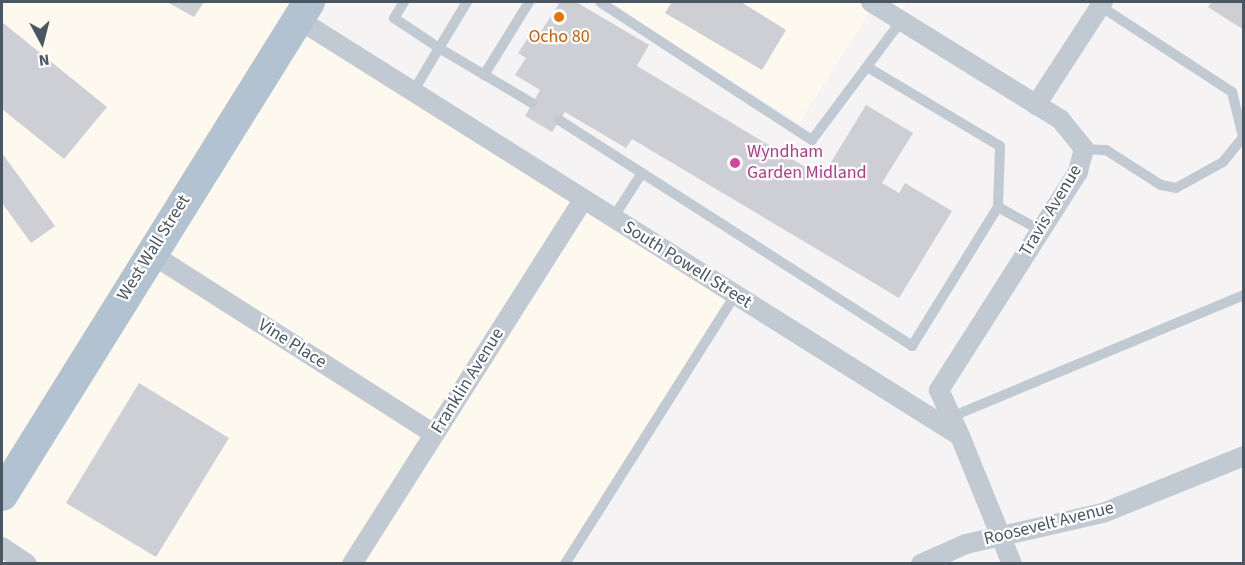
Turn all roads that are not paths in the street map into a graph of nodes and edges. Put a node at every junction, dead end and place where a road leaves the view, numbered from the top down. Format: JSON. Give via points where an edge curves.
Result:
{"nodes":[{"id":1,"x":404,"y":2,"type":"edge"},
{"id":2,"x":467,"y":2,"type":"edge"},
{"id":3,"x":529,"y":2,"type":"edge"},
{"id":4,"x":600,"y":2,"type":"edge"},
{"id":5,"x":871,"y":2,"type":"edge"},
{"id":6,"x":1101,"y":4,"type":"edge"},
{"id":7,"x":303,"y":10,"type":"edge"},
{"id":8,"x":901,"y":21,"type":"junction"},
{"id":9,"x":439,"y":48,"type":"junction"},
{"id":10,"x":869,"y":68,"type":"junction"},
{"id":11,"x":484,"y":75,"type":"junction"},
{"id":12,"x":413,"y":92,"type":"junction"},
{"id":13,"x":532,"y":104,"type":"dead end"},
{"id":14,"x":1036,"y":105,"type":"junction"},
{"id":15,"x":559,"y":120,"type":"dead end"},
{"id":16,"x":1084,"y":149,"type":"junction"},
{"id":17,"x":642,"y":172,"type":"junction"},
{"id":18,"x":583,"y":200,"type":"junction"},
{"id":19,"x":998,"y":207,"type":"junction"},
{"id":20,"x":613,"y":218,"type":"junction"},
{"id":21,"x":1040,"y":231,"type":"junction"},
{"id":22,"x":150,"y":253,"type":"junction"},
{"id":23,"x":735,"y":295,"type":"junction"},
{"id":24,"x":1244,"y":296,"type":"edge"},
{"id":25,"x":951,"y":417,"type":"junction"},
{"id":26,"x":434,"y":434,"type":"junction"},
{"id":27,"x":960,"y":436,"type":"junction"},
{"id":28,"x":1244,"y":456,"type":"edge"},
{"id":29,"x":2,"y":495,"type":"edge"},
{"id":30,"x":1001,"y":537,"type":"junction"},
{"id":31,"x":2,"y":547,"type":"edge"},
{"id":32,"x":27,"y":564,"type":"edge"},
{"id":33,"x":352,"y":564,"type":"edge"},
{"id":34,"x":565,"y":564,"type":"edge"},
{"id":35,"x":921,"y":564,"type":"edge"},
{"id":36,"x":1012,"y":564,"type":"edge"}],
"edges":[{"from":1,"to":9,"type":"lane","via":[[394,18]]},
{"from":2,"to":9,"type":"lane"},
{"from":3,"to":11,"type":"lane"},
{"from":4,"to":10,"type":"lane","via":[[812,140]]},
{"from":5,"to":8,"type":"street","name":"Travis Avenue"},
{"from":6,"to":14,"type":"street"},
{"from":6,"to":16,"type":"lane","via":[[1232,92],[1243,137],[1223,162],[1176,188],[1161,185],[1106,150]]},
{"from":7,"to":12,"type":"street","name":"South Powell Street"},
{"from":7,"to":22,"type":"main road","name":"West Wall Street"},
{"from":8,"to":10,"type":"lane"},
{"from":8,"to":14,"type":"street","name":"Travis Avenue"},
{"from":9,"to":11,"type":"lane"},
{"from":9,"to":12,"type":"lane"},
{"from":10,"to":19,"type":"lane","via":[[1000,146]]},
{"from":11,"to":13,"type":"lane"},
{"from":12,"to":18,"type":"street","name":"South Powell Street"},
{"from":14,"to":16,"type":"street","name":"Travis Avenue","via":[[1071,128]]},
{"from":15,"to":17,"type":"lane"},
{"from":16,"to":21,"type":"street","name":"Travis Avenue","via":[[1078,172]]},
{"from":17,"to":19,"type":"lane","via":[[912,346]]},
{"from":17,"to":20,"type":"lane"},
{"from":18,"to":20,"type":"street","name":"South Powell Street"},
{"from":18,"to":26,"type":"street","name":"Franklin Avenue"},
{"from":19,"to":21,"type":"lane"},
{"from":20,"to":23,"type":"street","name":"South Powell Street"},
{"from":21,"to":25,"type":"street","name":"Travis Avenue","via":[[939,390]]},
{"from":22,"to":26,"type":"street","name":"Vine Place"},
{"from":22,"to":29,"type":"main road","name":"West Wall Street"},
{"from":23,"to":27,"type":"street","name":"South Powell Street"},
{"from":23,"to":34,"type":"lane"},
{"from":24,"to":25,"type":"lane"},
{"from":25,"to":27,"type":"street","name":"Travis Avenue"},
{"from":26,"to":33,"type":"street","name":"Franklin Avenue"},
{"from":27,"to":30,"type":"street"},
{"from":28,"to":30,"type":"street","name":"Roosevelt Avenue","via":[[1103,513]]},
{"from":30,"to":35,"type":"street","name":"Roosevelt Avenue","via":[[966,544]]},
{"from":30,"to":36,"type":"street"},
{"from":31,"to":32,"type":"street"}]}
